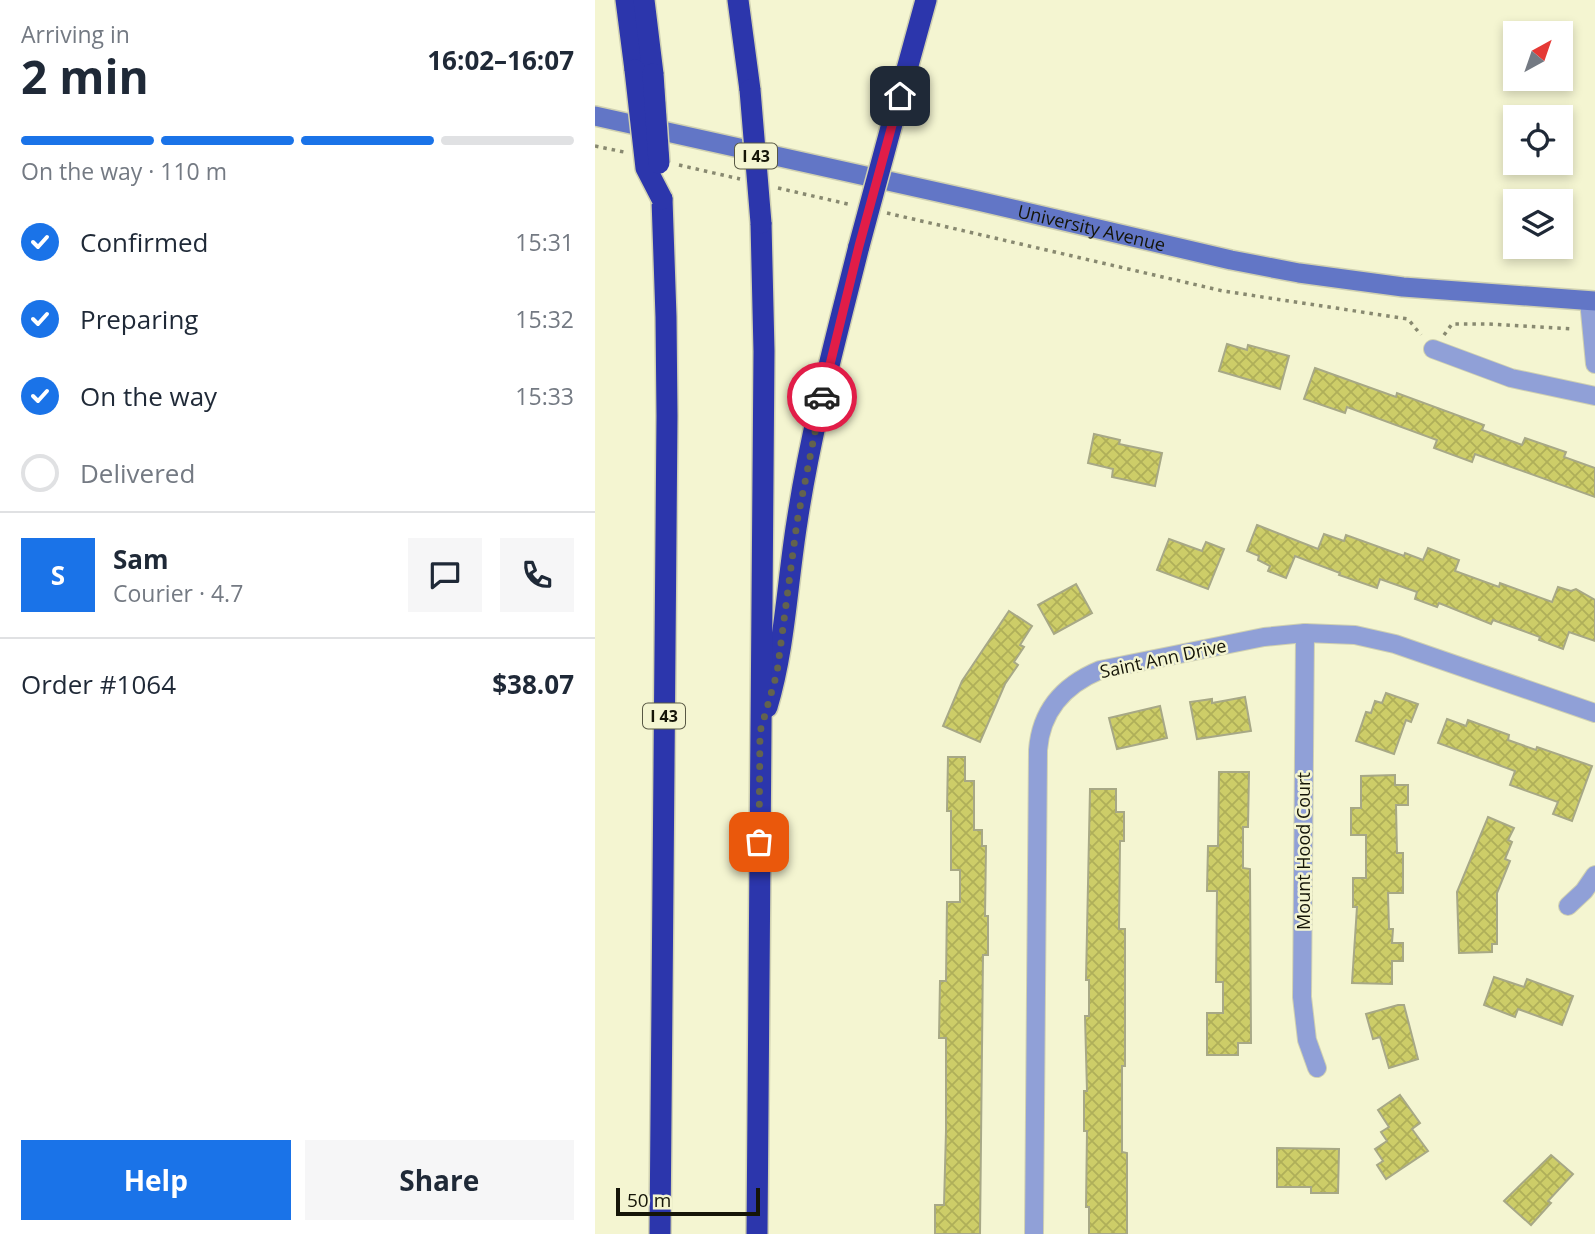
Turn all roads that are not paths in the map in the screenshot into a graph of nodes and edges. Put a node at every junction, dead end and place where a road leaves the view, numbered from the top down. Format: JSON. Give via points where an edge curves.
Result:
{"nodes":[{"id":1,"x":626,"y":0,"type":"edge"},
{"id":2,"x":644,"y":0,"type":"edge"},
{"id":3,"x":739,"y":0,"type":"edge"},
{"id":4,"x":926,"y":0,"type":"edge"},
{"id":5,"x":644,"y":72,"type":"junction"},
{"id":6,"x":595,"y":116,"type":"edge"},
{"id":7,"x":1592,"y":301,"type":"edge"},
{"id":8,"x":1433,"y":349,"type":"road end"},
{"id":9,"x":1595,"y":364,"type":"edge"},
{"id":10,"x":1595,"y":396,"type":"edge"},
{"id":11,"x":1305,"y":633,"type":"junction"},
{"id":12,"x":1595,"y":713,"type":"edge"},
{"id":13,"x":760,"y":732,"type":"junction"},
{"id":14,"x":1595,"y":875,"type":"edge"},
{"id":15,"x":1568,"y":906,"type":"dead end"},
{"id":16,"x":1317,"y":1068,"type":"dead end"},
{"id":17,"x":660,"y":1234,"type":"edge"},
{"id":18,"x":757,"y":1234,"type":"edge"},
{"id":19,"x":1034,"y":1234,"type":"edge"}],
"edges":[{"from":1,"to":5,"type":"highway"},
{"from":2,"to":5,"type":"highway","number":"I 43"},
{"from":3,"to":13,"type":"highway","number":"I 43","bridge":true,"via":[[761,223]]},
{"from":4,"to":13,"type":"highway","bridge":true,"via":[[813,437],[777,673]]},
{"from":5,"to":17,"type":"highway","number":"I 43","bridge":true,"via":[[662,199],[666,317]]},
{"from":6,"to":7,"type":"main road","name":"University Avenue","via":[[1299,273],[1402,287]]},
{"from":7,"to":9,"type":"street"},
{"from":8,"to":10,"type":"street","via":[[1511,378]]},
{"from":11,"to":12,"type":"street","name":"Saint Ann Drive","via":[[1355,635],[1395,644]]},
{"from":11,"to":16,"type":"street","name":"Mount Hood Court","via":[[1302,997],[1307,1040]]},
{"from":11,"to":19,"type":"street","name":"Saint Ann Drive","via":[[1100,670],[1070,686],[1044,720],[1038,750]]},
{"from":13,"to":18,"type":"highway","number":"I 43"},
{"from":14,"to":15,"type":"street"}]}
